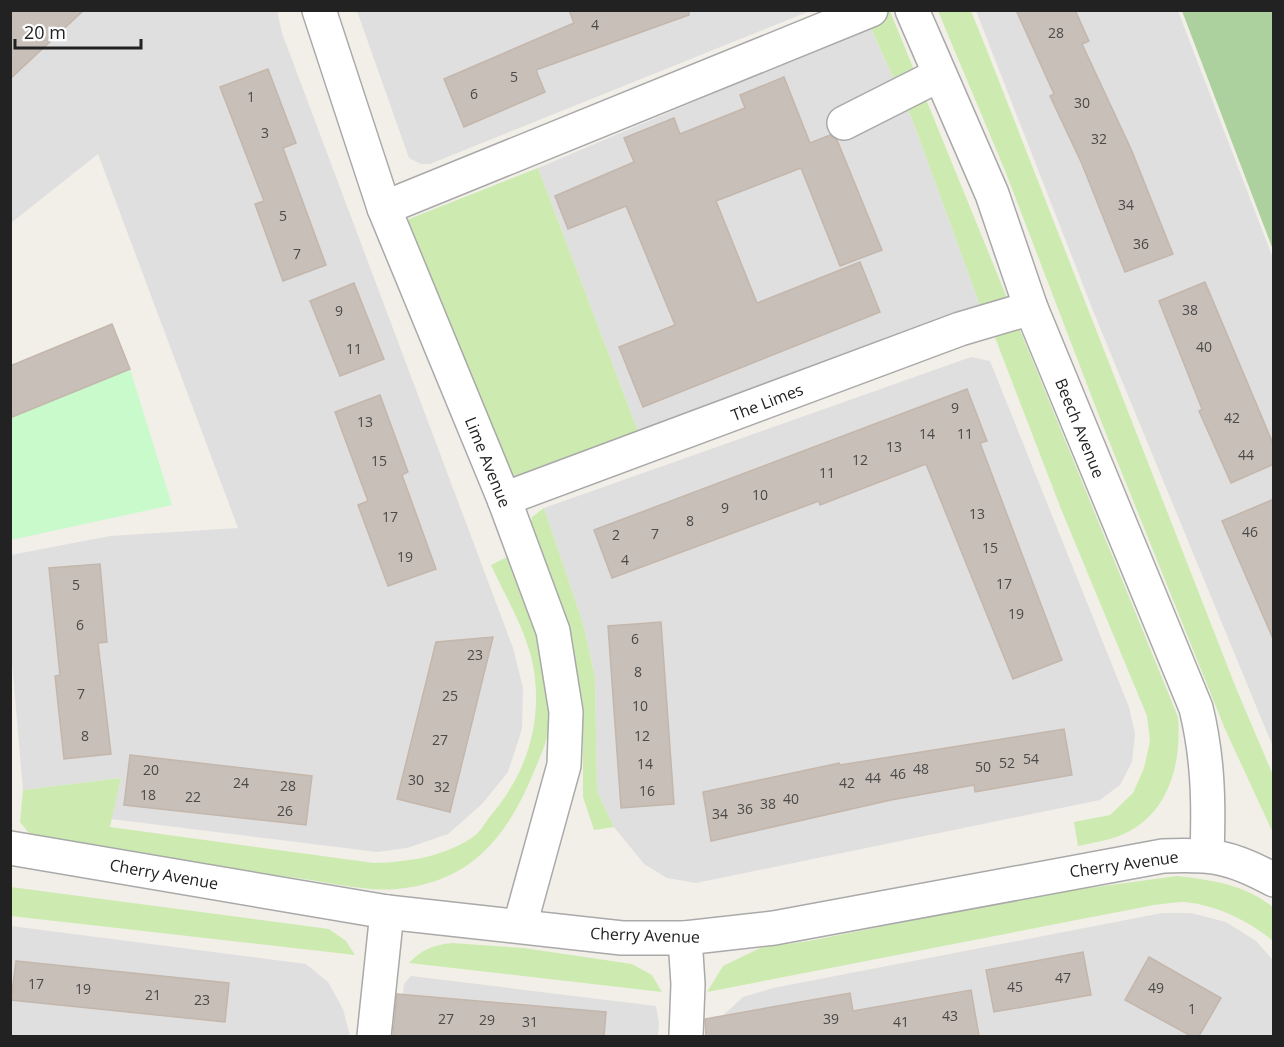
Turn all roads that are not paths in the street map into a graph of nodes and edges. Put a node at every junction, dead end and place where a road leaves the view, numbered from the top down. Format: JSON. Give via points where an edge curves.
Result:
{"nodes":[{"id":1,"x":319,"y":10,"type":"edge"},
{"id":2,"x":871,"y":10,"type":"edge"},
{"id":3,"x":912,"y":10,"type":"edge"},
{"id":4,"x":939,"y":75,"type":"junction"},
{"id":5,"x":844,"y":123,"type":"dead end"},
{"id":6,"x":384,"y":208,"type":"junction"},
{"id":7,"x":1031,"y":308,"type":"junction"},
{"id":8,"x":504,"y":499,"type":"junction"},
{"id":9,"x":10,"y":848,"type":"edge"},
{"id":10,"x":1207,"y":854,"type":"junction"},
{"id":11,"x":1274,"y":880,"type":"edge"},
{"id":12,"x":387,"y":912,"type":"junction"},
{"id":13,"x":520,"y":925,"type":"junction"},
{"id":14,"x":685,"y":939,"type":"junction"},
{"id":15,"x":374,"y":1036,"type":"edge"},
{"id":16,"x":686,"y":1036,"type":"edge"}],
"edges":[{"from":1,"to":6,"type":"street","name":"Lime Avenue"},
{"from":2,"to":6,"type":"street"},
{"from":3,"to":4,"type":"street","name":"Beech Avenue"},
{"from":4,"to":5,"type":"street"},
{"from":4,"to":7,"type":"street","name":"Beech Avenue","via":[[992,194]]},
{"from":6,"to":8,"type":"street","name":"Lime Avenue"},
{"from":7,"to":8,"type":"street","name":"The Limes","via":[[960,329]]},
{"from":7,"to":10,"type":"street","name":"Beech Avenue","via":[[1196,708],[1209,776]]},
{"from":8,"to":13,"type":"street","name":"Lime Avenue","via":[[553,631],[566,712],[564,765]]},
{"from":9,"to":12,"type":"street","name":"Cherry Avenue"},
{"from":10,"to":11,"type":"street","name":"Cherry Avenue","via":[[1233,860]]},
{"from":10,"to":14,"type":"street","name":"Cherry Avenue","via":[[1119,862],[774,928]]},
{"from":12,"to":13,"type":"street","name":"Cherry Avenue"},
{"from":12,"to":15,"type":"street"},
{"from":13,"to":14,"type":"street","name":"Cherry Avenue","via":[[622,938]]},
{"from":14,"to":16,"type":"street"}]}
